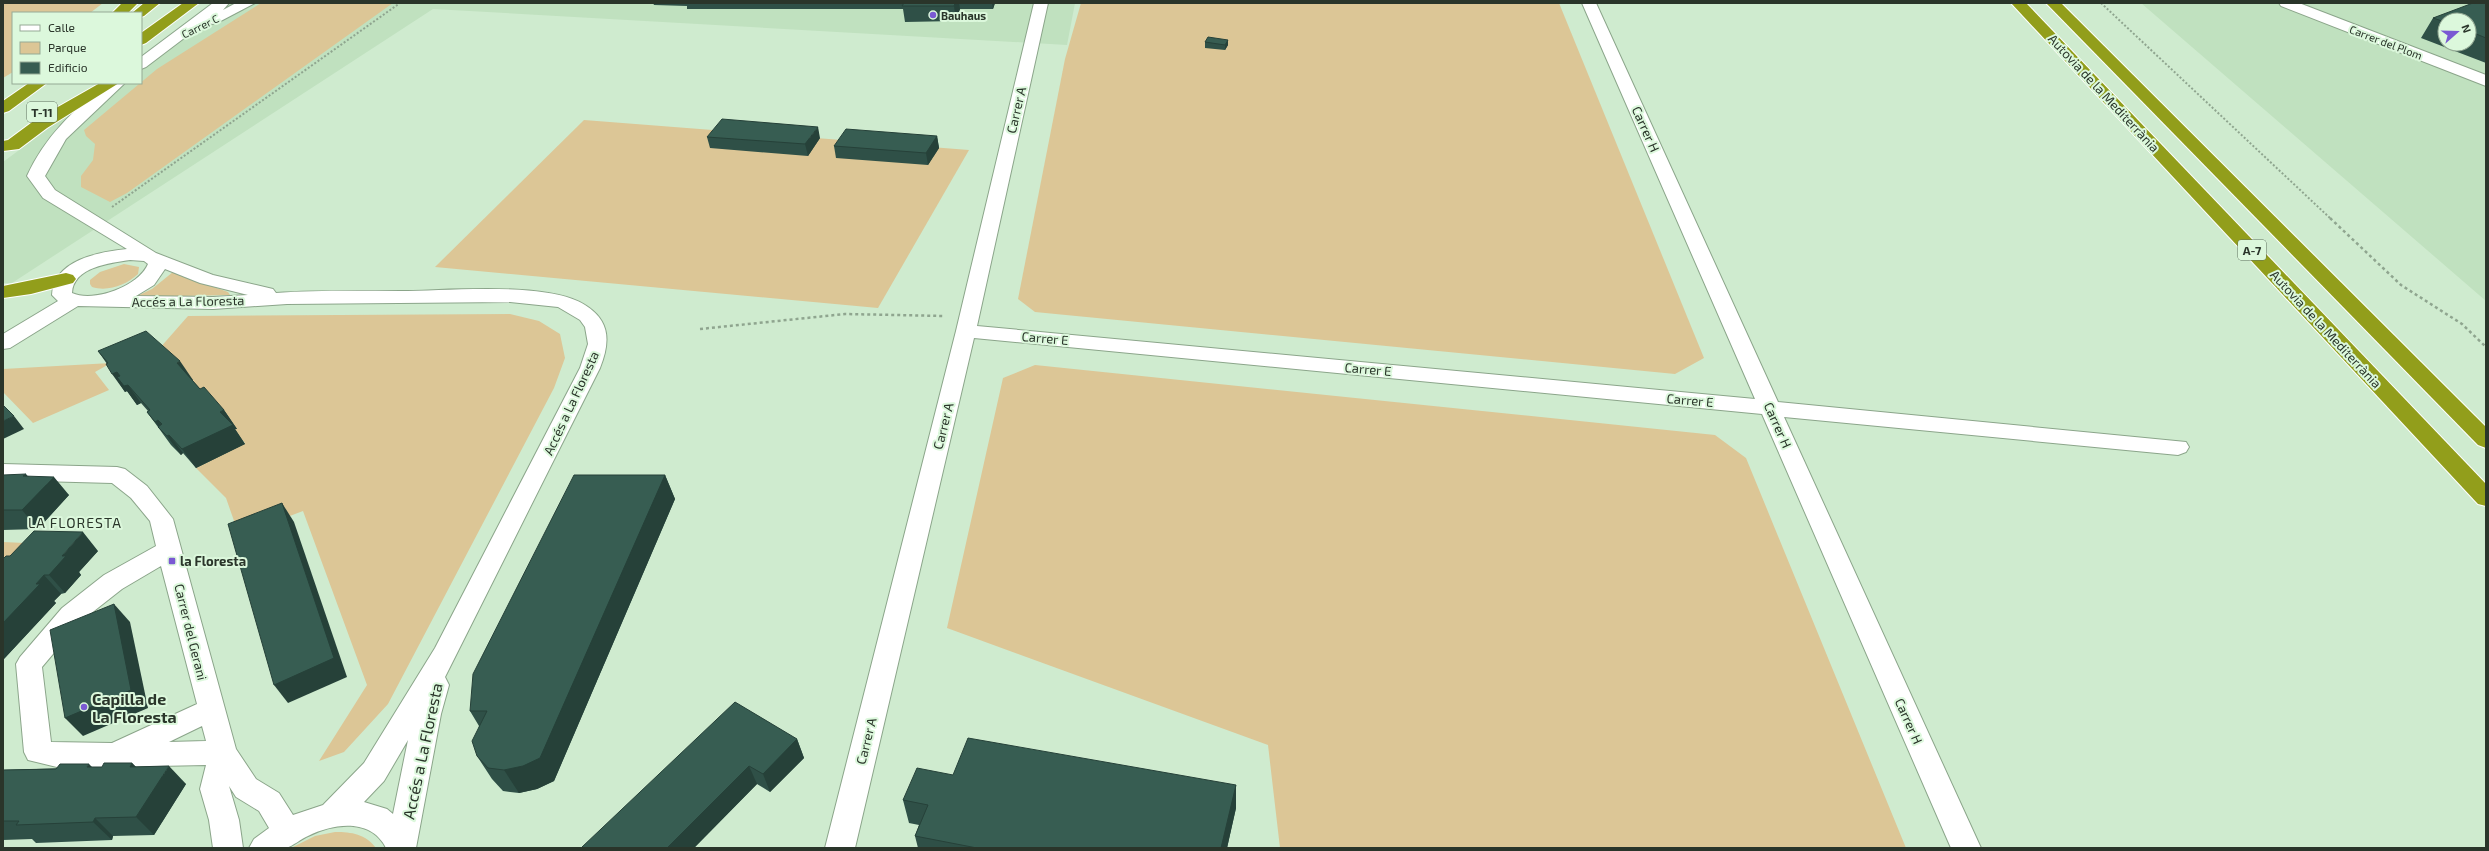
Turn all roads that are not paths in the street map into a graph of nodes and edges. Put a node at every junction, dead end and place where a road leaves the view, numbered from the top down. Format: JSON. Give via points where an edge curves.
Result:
{"nodes":[{"id":1,"x":131,"y":3,"type":"edge"},
{"id":2,"x":153,"y":3,"type":"edge"},
{"id":3,"x":192,"y":3,"type":"edge"},
{"id":4,"x":222,"y":3,"type":"edge"},
{"id":5,"x":248,"y":3,"type":"edge"},
{"id":6,"x":1041,"y":3,"type":"edge"},
{"id":7,"x":1589,"y":3,"type":"edge"},
{"id":8,"x":2018,"y":3,"type":"edge"},
{"id":9,"x":2053,"y":3,"type":"edge"},
{"id":10,"x":2286,"y":3,"type":"edge"},
{"id":11,"x":120,"y":12,"type":"edge"},
{"id":12,"x":140,"y":12,"type":"edge"},
{"id":13,"x":142,"y":39,"type":"edge"},
{"id":14,"x":173,"y":39,"type":"junction"},
{"id":15,"x":142,"y":63,"type":"edge"},
{"id":16,"x":2486,"y":81,"type":"edge"},
{"id":17,"x":27,"y":84,"type":"edge"},
{"id":18,"x":37,"y":84,"type":"edge"},
{"id":19,"x":81,"y":84,"type":"edge"},
{"id":20,"x":109,"y":84,"type":"edge"},
{"id":21,"x":116,"y":84,"type":"edge"},
{"id":22,"x":5,"y":103,"type":"edge"},
{"id":23,"x":6,"y":144,"type":"edge"},
{"id":24,"x":152,"y":256,"type":"junction"},
{"id":25,"x":3,"y":292,"type":"edge"},
{"id":26,"x":73,"y":294,"type":"junction"},
{"id":27,"x":287,"y":298,"type":"junction"},
{"id":28,"x":3,"y":300,"type":"edge"},
{"id":29,"x":968,"y":324,"type":"junction"},
{"id":30,"x":4,"y":342,"type":"edge"},
{"id":31,"x":1770,"y":407,"type":"junction"},
{"id":32,"x":2486,"y":440,"type":"edge"},
{"id":33,"x":2178,"y":447,"type":"dead end"},
{"id":34,"x":3,"y":472,"type":"edge"},
{"id":35,"x":2486,"y":498,"type":"edge"},
{"id":36,"x":170,"y":549,"type":"junction"},
{"id":37,"x":445,"y":655,"type":"junction"},
{"id":38,"x":211,"y":710,"type":"junction"},
{"id":39,"x":223,"y":753,"type":"junction"},
{"id":40,"x":113,"y":754,"type":"junction"},
{"id":41,"x":332,"y":815,"type":"junction"},
{"id":42,"x":287,"y":832,"type":"junction"},
{"id":43,"x":228,"y":848,"type":"edge"},
{"id":44,"x":264,"y":848,"type":"edge"},
{"id":45,"x":401,"y":848,"type":"edge"},
{"id":46,"x":840,"y":848,"type":"edge"},
{"id":47,"x":1966,"y":848,"type":"edge"}],
"edges":[{"from":1,"to":11,"type":"highway"},
{"from":2,"to":12,"type":"highway"},
{"from":3,"to":13,"type":"highway"},
{"from":4,"to":14,"type":"street"},
{"from":5,"to":14,"type":"street","name":"Carrer C"},
{"from":6,"to":29,"type":"street","name":"Carrer A"},
{"from":7,"to":31,"type":"street","name":"Carrer H"},
{"from":8,"to":35,"type":"highway","name":"Autovia de la Mediterrània","number":"A-7"},
{"from":9,"to":32,"type":"highway","name":"Autovia de la Mediterrània","number":"A-7"},
{"from":10,"to":16,"type":"street","name":"Carrer del Plom"},
{"from":14,"to":15,"type":"street"},
{"from":17,"to":22,"type":"highway"},
{"from":18,"to":22,"type":"highway","number":"T-11"},
{"from":19,"to":23,"type":"highway","number":"T-11"},
{"from":20,"to":23,"type":"highway"},
{"from":21,"to":24,"type":"street","via":[[67,125],[46,154],[36,176],[49,194]]},
{"from":24,"to":26,"type":"street","name":"Accés a La Floresta","via":[[125,253],[90,257]]},
{"from":24,"to":26,"type":"street","name":"Accés a La Floresta","via":[[158,264],[156,271],[136,288],[121,294]]},
{"from":24,"to":27,"type":"street","name":"Accés a La Floresta","via":[[207,279]]},
{"from":25,"to":26,"type":"highway","via":[[31,288]]},
{"from":26,"to":27,"type":"street","name":"Accés a La Floresta","via":[[213,303]]},
{"from":26,"to":28,"type":"highway","via":[[42,300]]},
{"from":26,"to":30,"type":"street"},
{"from":27,"to":37,"type":"street","name":"Accés a La Floresta","via":[[545,298],[574,306],[594,322],[599,343],[590,368]]},
{"from":29,"to":31,"type":"street","name":"Carrer E"},
{"from":29,"to":46,"type":"street","name":"Carrer A"},
{"from":31,"to":33,"type":"street","name":"Carrer E"},
{"from":31,"to":47,"type":"street","name":"Carrer H"},
{"from":34,"to":36,"type":"street","name":"Carrer del Gerani","via":[[117,475],[139,492],[162,518]]},
{"from":36,"to":38,"type":"street","name":"Carrer del Gerani"},
{"from":36,"to":40,"type":"street","via":[[113,582],[71,615],[29,664],[38,752],[60,756]]},
{"from":37,"to":41,"type":"street","name":"Accés a La Floresta","via":[[374,772]]},
{"from":37,"to":45,"type":"street","name":"Accés a La Floresta","via":[[427,714]]},
{"from":38,"to":39,"type":"street","name":"Carrer del Gerani"},
{"from":38,"to":40,"type":"street"},
{"from":39,"to":40,"type":"street"},
{"from":39,"to":42,"type":"street","name":"Carrer del Gerani","via":[[246,788],[269,802]]},
{"from":39,"to":43,"type":"street","name":"Carrer del Gerani","via":[[214,789],[224,820]]},
{"from":41,"to":42,"type":"street","via":[[310,821]]},
{"from":41,"to":45,"type":"street","via":[[354,813],[372,816],[387,823],[397,834]]},
{"from":42,"to":44,"type":"street"}]}
